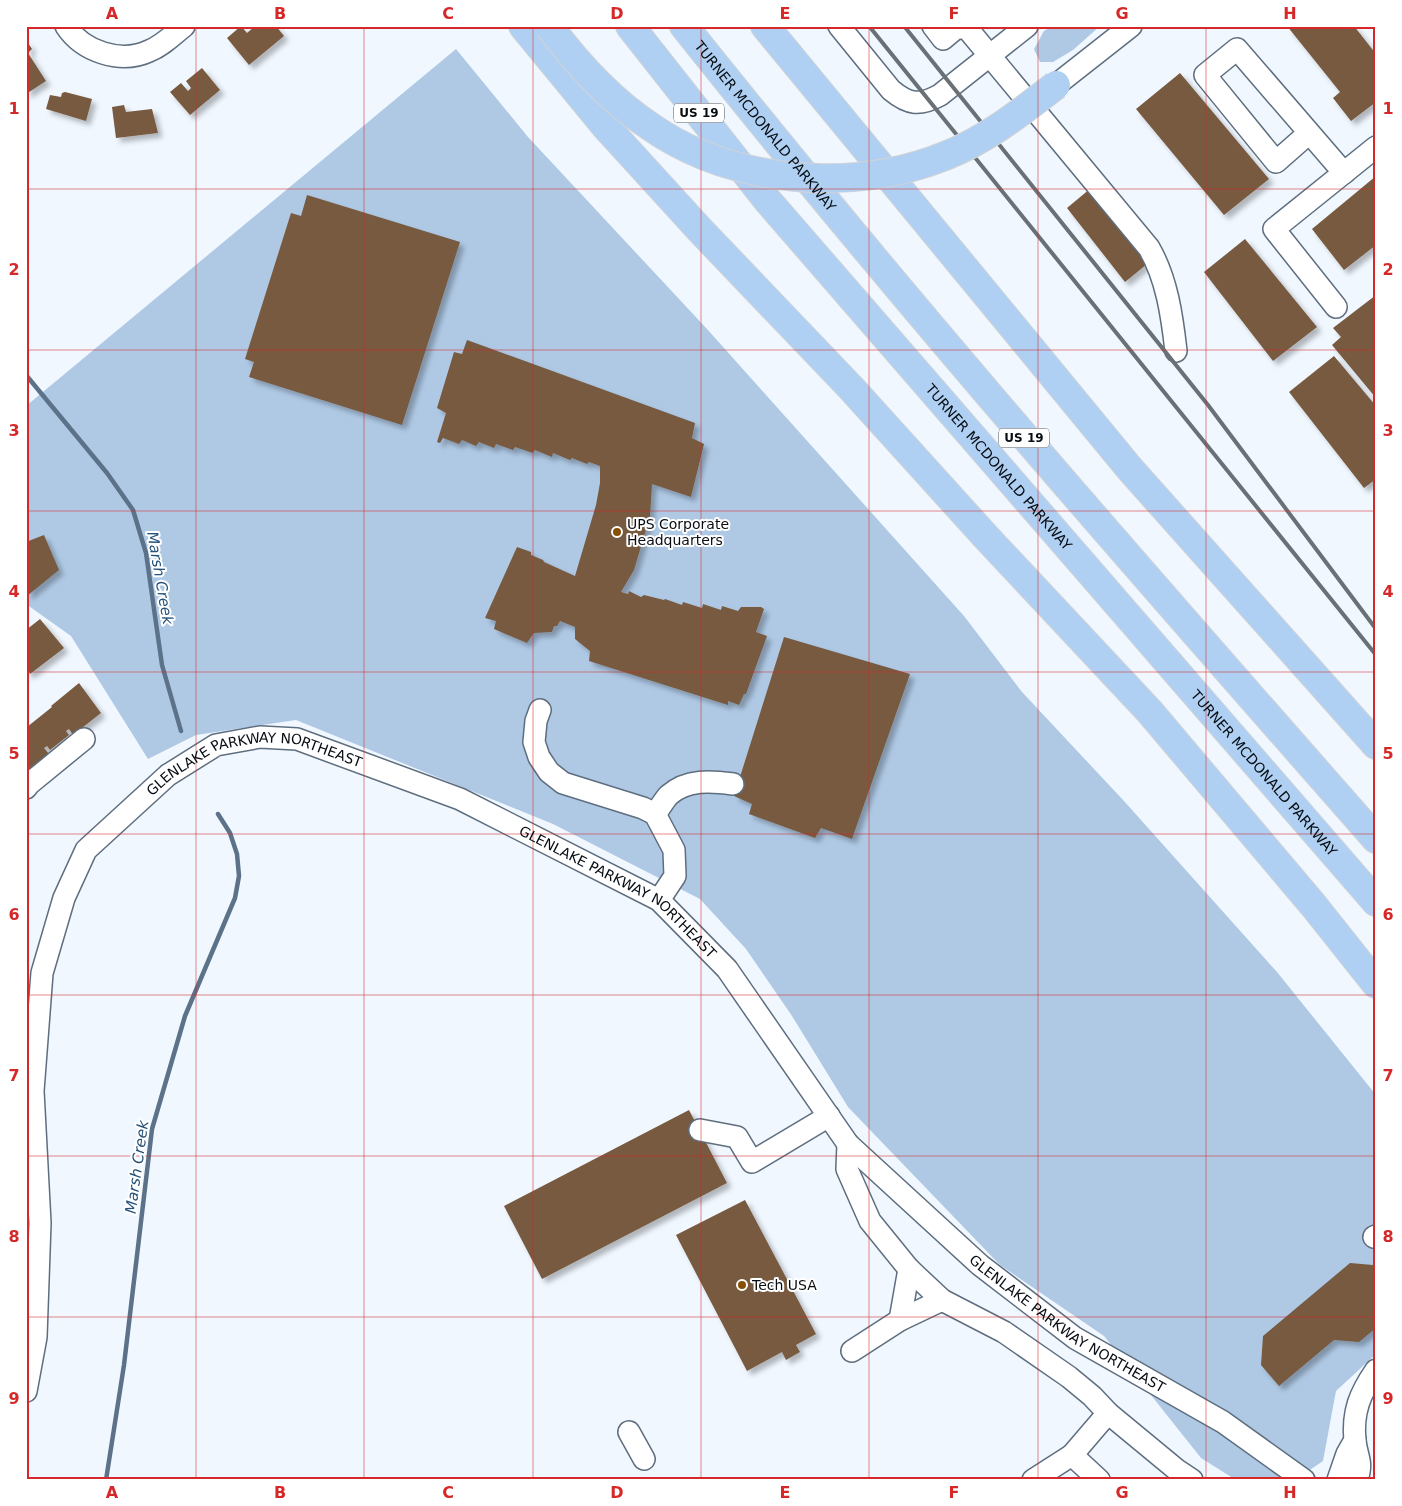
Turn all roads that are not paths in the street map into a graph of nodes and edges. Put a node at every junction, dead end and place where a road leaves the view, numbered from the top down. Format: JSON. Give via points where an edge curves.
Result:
{"nodes":[{"id":1,"x":66,"y":26,"type":"edge"},
{"id":2,"x":184,"y":26,"type":"edge"},
{"id":3,"x":523,"y":26,"type":"edge"},
{"id":4,"x":549,"y":26,"type":"edge"},
{"id":5,"x":630,"y":26,"type":"edge"},
{"id":6,"x":684,"y":26,"type":"edge"},
{"id":7,"x":765,"y":26,"type":"edge"},
{"id":8,"x":840,"y":26,"type":"edge"},
{"id":9,"x":933,"y":26,"type":"edge"},
{"id":10,"x":1027,"y":26,"type":"edge"},
{"id":11,"x":1131,"y":26,"type":"edge"},
{"id":12,"x":990,"y":57,"type":"junction"},
{"id":13,"x":1056,"y":85,"type":"joint"},
{"id":14,"x":1309,"y":133,"type":"junction"},
{"id":15,"x":1376,"y":147,"type":"edge"},
{"id":16,"x":1344,"y":173,"type":"junction"},
{"id":17,"x":1336,"y":307,"type":"dead end"},
{"id":18,"x":1176,"y":351,"type":"dead end"},
{"id":19,"x":540,"y":710,"type":"dead end"},
{"id":20,"x":84,"y":740,"type":"dead end"},
{"id":21,"x":1376,"y":745,"type":"edge"},
{"id":22,"x":733,"y":784,"type":"dead end"},
{"id":23,"x":26,"y":788,"type":"edge"},
{"id":24,"x":656,"y":814,"type":"junction"},
{"id":25,"x":1376,"y":839,"type":"edge"},
{"id":26,"x":659,"y":900,"type":"junction"},
{"id":27,"x":1376,"y":902,"type":"edge"},
{"id":28,"x":34,"y":971,"type":"edge"},
{"id":29,"x":1376,"y":984,"type":"edge"},
{"id":30,"x":829,"y":1116,"type":"junction"},
{"id":31,"x":700,"y":1130,"type":"dead end"},
{"id":32,"x":848,"y":1144,"type":"junction"},
{"id":33,"x":908,"y":1269,"type":"junction"},
{"id":34,"x":942,"y":1300,"type":"junction"},
{"id":35,"x":900,"y":1320,"type":"junction"},
{"id":36,"x":852,"y":1351,"type":"dead end"},
{"id":37,"x":1373,"y":1380,"type":"edge"},
{"id":38,"x":26,"y":1391,"type":"edge"},
{"id":39,"x":1108,"y":1413,"type":"junction"},
{"id":40,"x":629,"y":1432,"type":"dead end"},
{"id":41,"x":1355,"y":1440,"type":"junction"},
{"id":42,"x":1072,"y":1455,"type":"junction"},
{"id":43,"x":644,"y":1459,"type":"dead end"},
{"id":44,"x":1033,"y":1480,"type":"edge"},
{"id":45,"x":1099,"y":1480,"type":"edge"},
{"id":46,"x":1192,"y":1480,"type":"edge"},
{"id":47,"x":1304,"y":1480,"type":"edge"},
{"id":48,"x":1338,"y":1480,"type":"edge"},
{"id":49,"x":1358,"y":1480,"type":"edge"}],
"edges":[{"from":1,"to":2,"type":"street","via":[[88,47],[125,57],[150,51]]},
{"from":3,"to":29,"type":"highway","via":[[606,127],[680,208],[1150,712]]},
{"from":4,"to":13,"type":"highway","bridge":true,"via":[[603,90],[652,128],[708,156],[763,172],[790,176],[850,178],[881,174],[944,156],[1001,126]]},
{"from":5,"to":27,"type":"highway","name":"TURNER MCDONALD PARKWAY","number":"US 19","via":[[768,201]]},
{"from":6,"to":25,"type":"highway","name":"TURNER MCDONALD PARKWAY","number":"US 19","via":[[1030,445]]},
{"from":7,"to":21,"type":"highway","via":[[1130,469]]},
{"from":8,"to":12,"type":"street","via":[[891,90],[914,103],[927,102]]},
{"from":9,"to":12,"type":"street","via":[[943,39],[955,29],[966,27]]},
{"from":10,"to":12,"type":"street"},
{"from":11,"to":13,"type":"street"},
{"from":12,"to":18,"type":"street","via":[[1149,248],[1162,277]]},
{"from":14,"to":14,"type":"street","via":[[1237,49],[1205,75],[1276,162]]},
{"from":14,"to":16,"type":"street"},
{"from":15,"to":16,"type":"street"},
{"from":16,"to":17,"type":"street","via":[[1274,230]]},
{"from":19,"to":24,"type":"street","via":[[534,742],[549,772],[564,783]]},
{"from":20,"to":23,"type":"street"},
{"from":22,"to":24,"type":"street","via":[[710,780],[687,784],[670,795]]},
{"from":24,"to":26,"type":"street","via":[[674,850],[675,876]]},
{"from":26,"to":28,"type":"street","name":"GLENLAKE PARKWAY NORTHEAST","via":[[460,799],[297,739],[260,737],[216,745],[168,775],[86,850]]},
{"from":26,"to":30,"type":"street","name":"GLENLAKE PARKWAY NORTHEAST","via":[[727,969]]},
{"from":28,"to":38,"type":"street","name":"GLENLAKE PARKWAY NORTHEAST","via":[[33,1091],[40,1223],[36,1337]]},
{"from":30,"to":31,"type":"street","via":[[752,1162],[737,1137]]},
{"from":30,"to":32,"type":"street","name":"GLENLAKE PARKWAY NORTHEAST"},
{"from":32,"to":33,"type":"street","via":[[847,1169],[870,1221]]},
{"from":32,"to":47,"type":"street","name":"GLENLAKE PARKWAY NORTHEAST","via":[[980,1266],[1075,1338],[1223,1422]]},
{"from":33,"to":34,"type":"street"},
{"from":33,"to":35,"type":"street"},
{"from":34,"to":35,"type":"street"},
{"from":34,"to":39,"type":"street","via":[[1012,1338],[1069,1377]]},
{"from":35,"to":36,"type":"street"},
{"from":37,"to":41,"type":"street","via":[[1355,1410]]},
{"from":39,"to":42,"type":"street"},
{"from":39,"to":46,"type":"street"},
{"from":40,"to":43,"type":"street"},
{"from":41,"to":48,"type":"street"},
{"from":41,"to":49,"type":"street","via":[[1361,1468]]},
{"from":42,"to":44,"type":"street"},
{"from":42,"to":45,"type":"street"}]}
